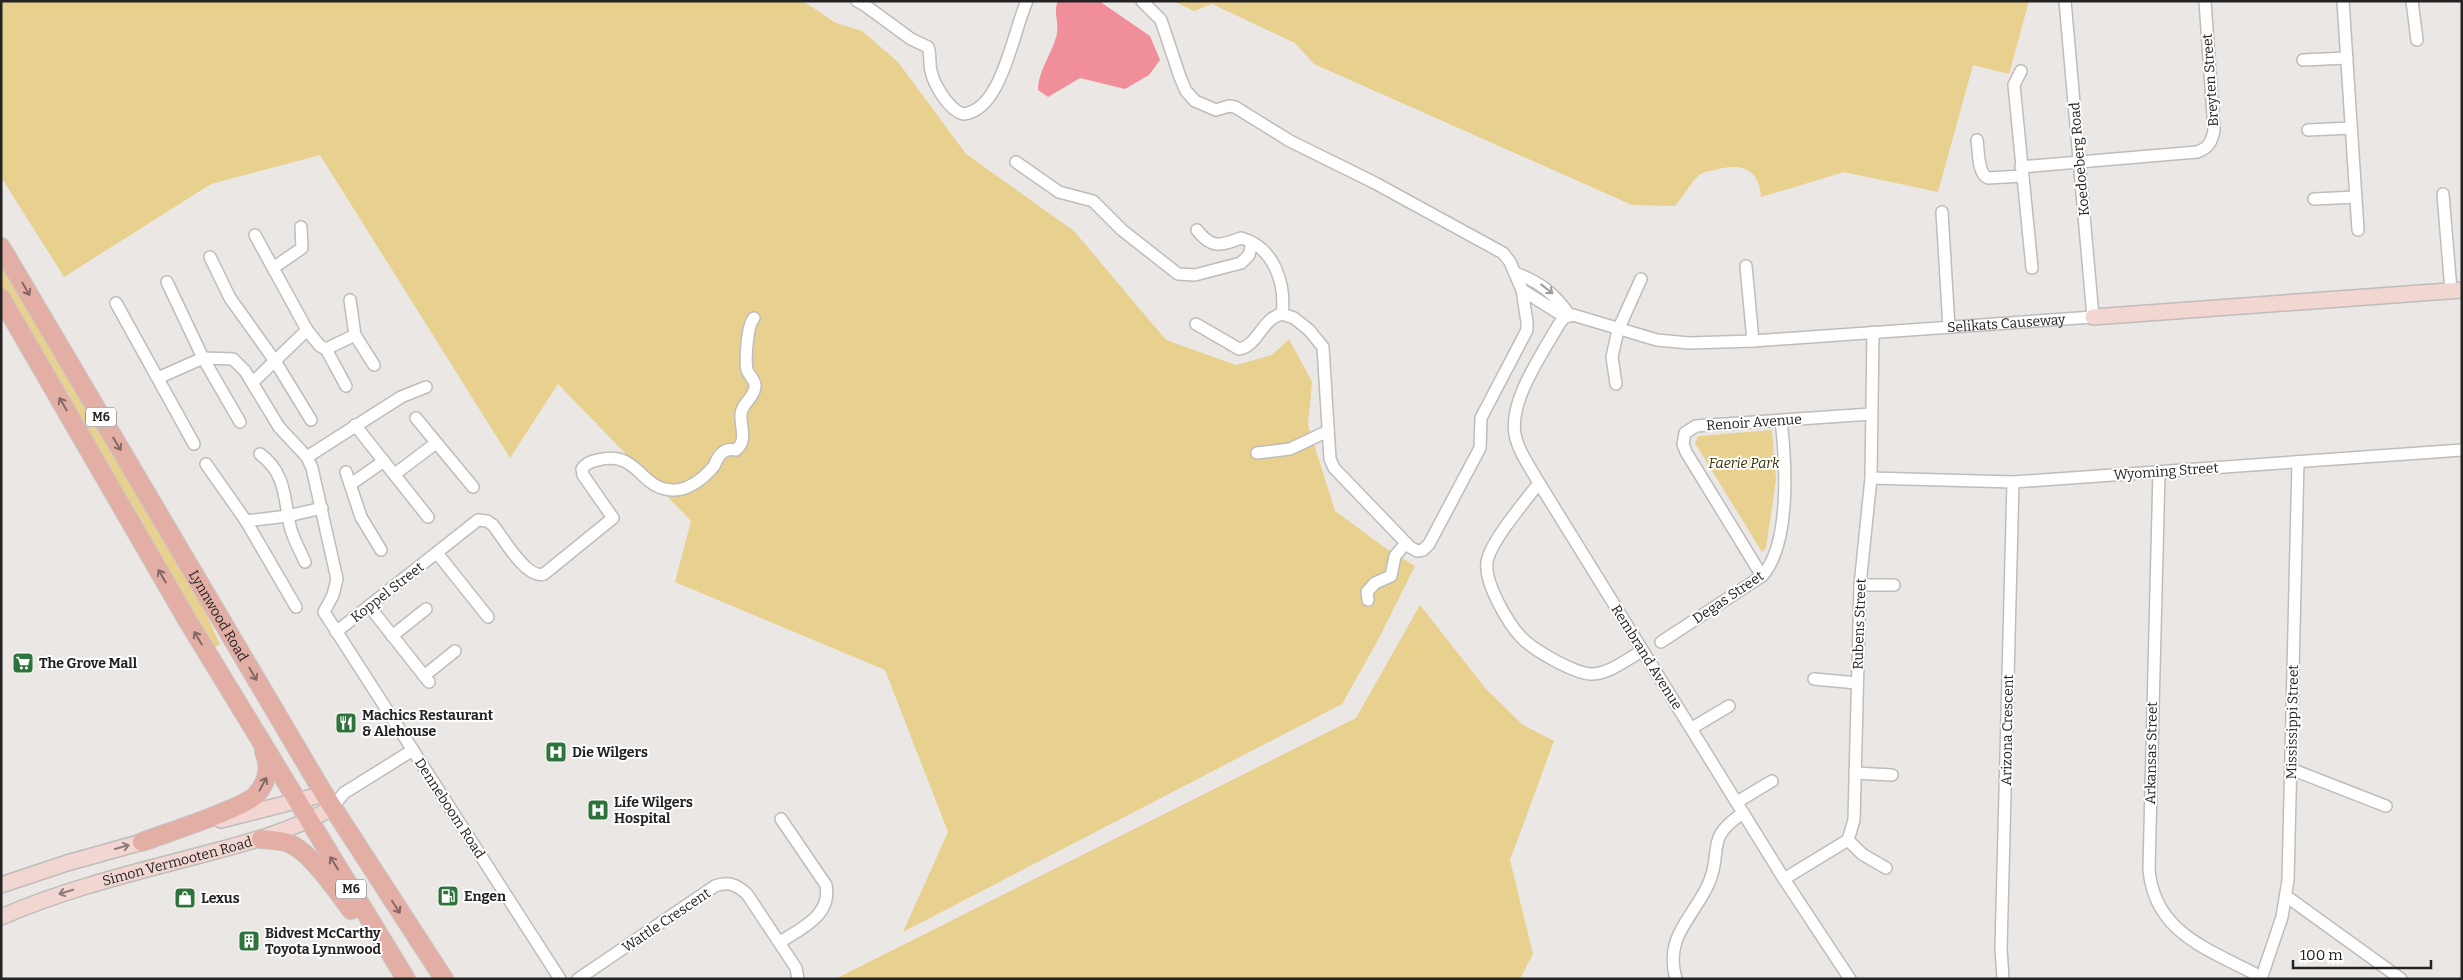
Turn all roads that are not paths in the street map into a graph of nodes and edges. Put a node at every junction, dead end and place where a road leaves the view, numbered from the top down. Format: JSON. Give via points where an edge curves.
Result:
{"nodes":[{"id":1,"x":857,"y":1,"type":"edge"},
{"id":2,"x":1027,"y":1,"type":"edge"},
{"id":3,"x":1142,"y":1,"type":"edge"},
{"id":4,"x":2066,"y":1,"type":"edge"},
{"id":5,"x":2205,"y":1,"type":"edge"},
{"id":6,"x":2343,"y":1,"type":"edge"},
{"id":7,"x":2412,"y":1,"type":"edge"},
{"id":8,"x":2417,"y":40,"type":"dead end"},
{"id":9,"x":2346,"y":58,"type":"junction"},
{"id":10,"x":2303,"y":60,"type":"dead end"},
{"id":11,"x":2021,"y":71,"type":"dead end"},
{"id":12,"x":2351,"y":128,"type":"junction"},
{"id":13,"x":2308,"y":130,"type":"dead end"},
{"id":14,"x":1977,"y":140,"type":"dead end"},
{"id":15,"x":1016,"y":162,"type":"dead end"},
{"id":16,"x":2080,"y":164,"type":"junction"},
{"id":17,"x":2021,"y":171,"type":"junction"},
{"id":18,"x":2443,"y":194,"type":"dead end"},
{"id":19,"x":2356,"y":197,"type":"junction"},
{"id":20,"x":2314,"y":199,"type":"dead end"},
{"id":21,"x":1942,"y":212,"type":"dead end"},
{"id":22,"x":301,"y":227,"type":"dead end"},
{"id":23,"x":1197,"y":230,"type":"dead end"},
{"id":24,"x":2358,"y":230,"type":"dead end"},
{"id":25,"x":255,"y":235,"type":"dead end"},
{"id":26,"x":1252,"y":243,"type":"junction"},
{"id":27,"x":1,"y":247,"type":"edge"},
{"id":28,"x":210,"y":257,"type":"dead end"},
{"id":29,"x":1746,"y":266,"type":"dead end"},
{"id":30,"x":273,"y":268,"type":"junction"},
{"id":31,"x":2032,"y":268,"type":"dead end"},
{"id":32,"x":1515,"y":273,"type":"junction"},
{"id":33,"x":1641,"y":278,"type":"dead end"},
{"id":34,"x":167,"y":282,"type":"dead end"},
{"id":35,"x":1522,"y":290,"type":"junction"},
{"id":36,"x":2456,"y":290,"type":"edge"},
{"id":37,"x":1,"y":298,"type":"edge"},
{"id":38,"x":350,"y":300,"type":"dead end"},
{"id":39,"x":116,"y":304,"type":"dead end"},
{"id":40,"x":1282,"y":314,"type":"junction"},
{"id":41,"x":2093,"y":317,"type":"junction"},
{"id":42,"x":754,"y":318,"type":"dead end"},
{"id":43,"x":1565,"y":319,"type":"junction"},
{"id":44,"x":1196,"y":324,"type":"dead end"},
{"id":45,"x":1949,"y":327,"type":"junction"},
{"id":46,"x":307,"y":330,"type":"junction"},
{"id":47,"x":1618,"y":330,"type":"junction"},
{"id":48,"x":1873,"y":332,"type":"junction"},
{"id":49,"x":355,"y":335,"type":"junction"},
{"id":50,"x":1753,"y":342,"type":"junction"},
{"id":51,"x":326,"y":349,"type":"junction"},
{"id":52,"x":203,"y":358,"type":"junction"},
{"id":53,"x":275,"y":361,"type":"junction"},
{"id":54,"x":374,"y":365,"type":"dead end"},
{"id":55,"x":158,"y":378,"type":"junction"},
{"id":56,"x":253,"y":382,"type":"junction"},
{"id":57,"x":1616,"y":384,"type":"dead end"},
{"id":58,"x":346,"y":386,"type":"dead end"},
{"id":59,"x":426,"y":387,"type":"dead end"},
{"id":60,"x":1871,"y":414,"type":"junction"},
{"id":61,"x":416,"y":418,"type":"dead end"},
{"id":62,"x":311,"y":420,"type":"dead end"},
{"id":63,"x":1781,"y":421,"type":"junction"},
{"id":64,"x":240,"y":422,"type":"dead end"},
{"id":65,"x":355,"y":425,"type":"junction"},
{"id":66,"x":1328,"y":431,"type":"junction"},
{"id":67,"x":436,"y":443,"type":"junction"},
{"id":68,"x":194,"y":444,"type":"dead end"},
{"id":69,"x":2462,"y":450,"type":"edge"},
{"id":70,"x":1257,"y":453,"type":"dead end"},
{"id":71,"x":260,"y":454,"type":"dead end"},
{"id":72,"x":307,"y":457,"type":"junction"},
{"id":73,"x":384,"y":460,"type":"junction"},
{"id":74,"x":2298,"y":462,"type":"junction"},
{"id":75,"x":206,"y":464,"type":"dead end"},
{"id":76,"x":346,"y":472,"type":"dead end"},
{"id":77,"x":2158,"y":472,"type":"junction"},
{"id":78,"x":396,"y":474,"type":"junction"},
{"id":79,"x":1870,"y":478,"type":"junction"},
{"id":80,"x":1539,"y":482,"type":"junction"},
{"id":81,"x":2013,"y":482,"type":"junction"},
{"id":82,"x":350,"y":484,"type":"junction"},
{"id":83,"x":473,"y":487,"type":"dead end"},
{"id":84,"x":322,"y":508,"type":"junction"},
{"id":85,"x":288,"y":516,"type":"junction"},
{"id":86,"x":428,"y":517,"type":"dead end"},
{"id":87,"x":246,"y":521,"type":"junction"},
{"id":88,"x":1406,"y":543,"type":"junction"},
{"id":89,"x":381,"y":550,"type":"dead end"},
{"id":90,"x":437,"y":553,"type":"junction"},
{"id":91,"x":305,"y":562,"type":"dead end"},
{"id":92,"x":1762,"y":576,"type":"junction"},
{"id":93,"x":1860,"y":585,"type":"junction"},
{"id":94,"x":1894,"y":585,"type":"dead end"},
{"id":95,"x":1368,"y":600,"type":"dead end"},
{"id":96,"x":369,"y":606,"type":"junction"},
{"id":97,"x":296,"y":607,"type":"dead end"},
{"id":98,"x":426,"y":609,"type":"dead end"},
{"id":99,"x":488,"y":618,"type":"dead end"},
{"id":100,"x":336,"y":632,"type":"junction"},
{"id":101,"x":392,"y":636,"type":"junction"},
{"id":102,"x":1661,"y":642,"type":"dead end"},
{"id":103,"x":455,"y":651,"type":"dead end"},
{"id":104,"x":1642,"y":651,"type":"junction"},
{"id":105,"x":1814,"y":679,"type":"dead end"},
{"id":106,"x":1857,"y":683,"type":"junction"},
{"id":107,"x":1729,"y":706,"type":"dead end"},
{"id":108,"x":1692,"y":728,"type":"junction"},
{"id":109,"x":256,"y":736,"type":"junction"},
{"id":110,"x":413,"y":750,"type":"junction"},
{"id":111,"x":2291,"y":769,"type":"junction"},
{"id":112,"x":1854,"y":773,"type":"junction"},
{"id":113,"x":1892,"y":775,"type":"dead end"},
{"id":114,"x":1772,"y":781,"type":"dead end"},
{"id":115,"x":296,"y":800,"type":"junction"},
{"id":116,"x":328,"y":801,"type":"junction"},
{"id":117,"x":1737,"y":802,"type":"junction"},
{"id":118,"x":2386,"y":806,"type":"dead end"},
{"id":119,"x":1743,"y":813,"type":"junction"},
{"id":120,"x":781,"y":819,"type":"dead end"},
{"id":121,"x":308,"y":821,"type":"junction"},
{"id":122,"x":261,"y":839,"type":"junction"},
{"id":123,"x":1848,"y":840,"type":"junction"},
{"id":124,"x":142,"y":842,"type":"junction"},
{"id":125,"x":1886,"y":868,"type":"dead end"},
{"id":126,"x":1784,"y":879,"type":"junction"},
{"id":127,"x":1,"y":885,"type":"edge"},
{"id":128,"x":2286,"y":896,"type":"junction"},
{"id":129,"x":31,"y":904,"type":"junction"},
{"id":130,"x":1,"y":917,"type":"edge"},
{"id":131,"x":1,"y":927,"type":"edge"},
{"id":132,"x":780,"y":942,"type":"junction"},
{"id":133,"x":2261,"y":978,"type":"edge"},
{"id":134,"x":402,"y":979,"type":"edge"},
{"id":135,"x":406,"y":979,"type":"edge"},
{"id":136,"x":444,"y":979,"type":"edge"},
{"id":137,"x":560,"y":979,"type":"edge"},
{"id":138,"x":578,"y":979,"type":"edge"},
{"id":139,"x":798,"y":979,"type":"edge"},
{"id":140,"x":1676,"y":979,"type":"edge"},
{"id":141,"x":1850,"y":979,"type":"edge"},
{"id":142,"x":2003,"y":979,"type":"edge"},
{"id":143,"x":2401,"y":979,"type":"edge"}],
"edges":[{"from":1,"to":2,"type":"street","via":[[928,48],[934,82],[948,102],[963,114],[978,108],[995,90]]},
{"from":3,"to":32,"type":"street","via":[[1161,20],[1180,77],[1195,101],[1214,110],[1231,106],[1238,108],[1290,141],[1496,248],[1507,258]]},
{"from":4,"to":16,"type":"street","name":"Koedoeberg Road"},
{"from":5,"to":16,"type":"street","name":"Breyten Street","via":[[2214,130],[2208,146],[2198,152]]},
{"from":6,"to":9,"type":"street"},
{"from":7,"to":8,"type":"street"},
{"from":9,"to":10,"type":"street"},
{"from":9,"to":12,"type":"street"},
{"from":11,"to":17,"type":"street","via":[[2014,85]]},
{"from":12,"to":13,"type":"street"},
{"from":12,"to":19,"type":"street"},
{"from":14,"to":17,"type":"street","name":"Breyten Street","via":[[1984,177]]},
{"from":15,"to":26,"type":"street","via":[[1059,192],[1093,201],[1122,230],[1178,274],[1195,275],[1241,263],[1249,255]]},
{"from":16,"to":17,"type":"street","name":"Breyten Street"},
{"from":16,"to":41,"type":"street","name":"Koedoeberg Road"},
{"from":17,"to":31,"type":"street"},
{"from":18,"to":36,"type":"street"},
{"from":19,"to":20,"type":"street"},
{"from":19,"to":24,"type":"street"},
{"from":21,"to":45,"type":"street"},
{"from":22,"to":30,"type":"street","via":[[302,248]]},
{"from":23,"to":26,"type":"street","via":[[1216,245],[1242,238]]},
{"from":25,"to":30,"type":"street"},
{"from":26,"to":40,"type":"street","via":[[1268,255],[1276,268]]},
{"from":27,"to":116,"type":"main road","name":"Lynnwood Road","number":"M6","one_way":true},
{"from":28,"to":53,"type":"street","via":[[233,303]]},
{"from":29,"to":50,"type":"street"},
{"from":30,"to":46,"type":"street"},
{"from":32,"to":35,"type":"street"},
{"from":32,"to":43,"type":"street","one_way":true,"via":[[1552,292]]},
{"from":33,"to":47,"type":"street"},
{"from":34,"to":52,"type":"street"},
{"from":35,"to":43,"type":"street","name":"Selikats Causeway"},
{"from":35,"to":88,"type":"street","via":[[1527,330],[1481,418],[1480,448],[1426,547],[1417,551]]},
{"from":36,"to":41,"type":"main road","name":"Selikats Causeway"},
{"from":109,"to":37,"type":"main road","name":"Lynnwood Road","number":"M6","one_way":true},
{"from":38,"to":49,"type":"street"},
{"from":39,"to":55,"type":"street"},
{"from":40,"to":44,"type":"street","via":[[1270,319],[1251,343],[1239,349]]},
{"from":40,"to":66,"type":"street","via":[[1294,318],[1321,342],[1325,358]]},
{"from":41,"to":45,"type":"street","name":"Selikats Causeway"},
{"from":42,"to":90,"type":"street","name":"Koppel Street","via":[[748,325],[746,361],[755,388],[741,413],[741,446],[722,453],[712,468],[689,487],[672,490],[655,486],[629,462],[607,458],[588,463],[582,469],[586,481],[610,510],[612,520],[544,574],[540,576],[530,572],[493,525],[483,519]]},
{"from":43,"to":47,"type":"street","name":"Selikats Causeway"},
{"from":43,"to":80,"type":"street","name":"Rembrand Avenue","via":[[1520,397],[1516,411],[1517,440]]},
{"from":45,"to":48,"type":"street","name":"Selikats Causeway"},
{"from":46,"to":51,"type":"street"},
{"from":46,"to":53,"type":"street"},
{"from":47,"to":50,"type":"street","name":"Selikats Causeway","via":[[1666,342]]},
{"from":47,"to":57,"type":"street","via":[[1612,356]]},
{"from":48,"to":50,"type":"street","name":"Selikats Causeway"},
{"from":48,"to":60,"type":"street","name":"Rubens Street"},
{"from":49,"to":51,"type":"street"},
{"from":49,"to":54,"type":"street"},
{"from":51,"to":58,"type":"street"},
{"from":52,"to":55,"type":"street"},
{"from":52,"to":56,"type":"street","via":[[233,359]]},
{"from":52,"to":64,"type":"street"},
{"from":53,"to":56,"type":"street"},
{"from":53,"to":62,"type":"street"},
{"from":55,"to":68,"type":"street"},
{"from":56,"to":72,"type":"street","via":[[279,427]]},
{"from":59,"to":65,"type":"street","via":[[401,397]]},
{"from":60,"to":63,"type":"street","name":"Renoir Avenue"},
{"from":60,"to":79,"type":"street","name":"Rubens Street"},
{"from":61,"to":67,"type":"street"},
{"from":63,"to":92,"type":"street","name":"Degas Street","via":[[1786,477],[1778,547],[1774,561]]},
{"from":63,"to":92,"type":"street","name":"Renoir Avenue","via":[[1696,426],[1688,430],[1683,444]]},
{"from":65,"to":72,"type":"street"},
{"from":65,"to":73,"type":"street"},
{"from":66,"to":70,"type":"street","via":[[1290,449]]},
{"from":66,"to":88,"type":"street","via":[[1330,459],[1336,471]]},
{"from":67,"to":78,"type":"street"},
{"from":67,"to":83,"type":"street"},
{"from":69,"to":74,"type":"street","name":"Wyoming Street"},
{"from":71,"to":85,"type":"street","via":[[273,464],[283,482]]},
{"from":72,"to":84,"type":"street"},
{"from":73,"to":78,"type":"street"},
{"from":73,"to":82,"type":"street"},
{"from":74,"to":77,"type":"street","name":"Wyoming Street"},
{"from":74,"to":111,"type":"street","name":"Mississippi Street"},
{"from":75,"to":87,"type":"street"},
{"from":76,"to":82,"type":"street"},
{"from":77,"to":81,"type":"street","name":"Wyoming Street"},
{"from":77,"to":133,"type":"street","name":"Arkansas Street","via":[[2150,888],[2160,910],[2179,930]]},
{"from":78,"to":86,"type":"street"},
{"from":79,"to":81,"type":"street","name":"Wyoming Street"},
{"from":79,"to":93,"type":"street","name":"Rubens Street"},
{"from":80,"to":104,"type":"street","name":"Rembrand Avenue"},
{"from":80,"to":104,"type":"street","via":[[1492,548],[1487,562],[1492,589],[1516,631],[1546,654],[1572,669],[1588,673],[1604,672]]},
{"from":81,"to":142,"type":"street","name":"Arizona Crescent","via":[[2001,948]]},
{"from":82,"to":89,"type":"street","via":[[361,517]]},
{"from":84,"to":85,"type":"street"},
{"from":84,"to":100,"type":"street","name":"Denneboom Road","via":[[337,579],[334,595],[324,612]]},
{"from":85,"to":87,"type":"street"},
{"from":85,"to":91,"type":"street"},
{"from":87,"to":97,"type":"street"},
{"from":88,"to":95,"type":"street","via":[[1395,556],[1391,576],[1368,589]]},
{"from":90,"to":96,"type":"street","name":"Koppel Street"},
{"from":90,"to":99,"type":"street"},
{"from":92,"to":102,"type":"street","name":"Degas Street"},
{"from":93,"to":94,"type":"street"},
{"from":93,"to":106,"type":"street","name":"Rubens Street"},
{"from":96,"to":100,"type":"street","name":"Koppel Street"},
{"from":96,"to":101,"type":"street"},
{"from":98,"to":101,"type":"street"},
{"from":100,"to":110,"type":"street","name":"Denneboom Road"},
{"from":101,"to":103,"type":"street","via":[[426,679]]},
{"from":104,"to":108,"type":"street","name":"Rembrand Avenue"},
{"from":105,"to":106,"type":"street"},
{"from":106,"to":112,"type":"street","name":"Rubens Street"},
{"from":107,"to":108,"type":"street"},
{"from":108,"to":117,"type":"street","name":"Rembrand Avenue"},
{"from":109,"to":115,"type":"main road","name":"Lynnwood Road","number":"M6"},
{"from":124,"to":109,"type":"main road","one_way":true,"via":[[223,812],[255,796],[265,782],[268,764]]},
{"from":110,"to":116,"type":"street","name":"Simon Vermooten Road"},
{"from":110,"to":137,"type":"street","name":"Denneboom Road"},
{"from":111,"to":118,"type":"street"},
{"from":111,"to":128,"type":"street","name":"Mississippi Street"},
{"from":112,"to":113,"type":"street"},
{"from":112,"to":123,"type":"street","name":"Rubens Street","via":[[1855,813]]},
{"from":114,"to":117,"type":"street"},
{"from":115,"to":116,"type":"main road","name":"Simon Vermooten Road"},
{"from":115,"to":121,"type":"main road","name":"Lynnwood Road","number":"M6"},
{"from":115,"to":124,"type":"main road","name":"Simon Vermooten Road"},
{"from":116,"to":121,"type":"main road","name":"Simon Vermooten Road"},
{"from":116,"to":136,"type":"main road","name":"Lynnwood Road","number":"M6","one_way":true},
{"from":117,"to":119,"type":"street","name":"Rembrand Avenue"},
{"from":119,"to":126,"type":"street","name":"Rembrand Avenue"},
{"from":119,"to":140,"type":"street","via":[[1726,825],[1718,836],[1708,885],[1678,931],[1672,955]]},
{"from":120,"to":132,"type":"street","via":[[826,885],[828,895],[827,904],[820,914]]},
{"from":121,"to":122,"type":"main road","name":"Simon Vermooten Road"},
{"from":135,"to":121,"type":"main road","name":"Lynnwood Road","number":"M6","one_way":true},
{"from":122,"to":129,"type":"main road","name":"Simon Vermooten Road","one_way":true,"via":[[113,878]]},
{"from":122,"to":134,"type":"main road","via":[[288,843],[300,850],[335,888]]},
{"from":123,"to":125,"type":"street","via":[[1862,854]]},
{"from":123,"to":126,"type":"street"},
{"from":127,"to":124,"type":"main road","name":"Simon Vermooten Road","one_way":true},
{"from":126,"to":141,"type":"street","name":"Rembrand Avenue"},
{"from":128,"to":133,"type":"street","name":"Mississippi Street"},
{"from":128,"to":143,"type":"street"},
{"from":129,"to":130,"type":"main road","name":"Simon Vermooten Road"},
{"from":129,"to":131,"type":"main road"},
{"from":132,"to":138,"type":"street","name":"Wattle Crescent","via":[[747,894],[738,886],[723,883]]},
{"from":132,"to":139,"type":"street","name":"Wattle Crescent","via":[[796,968]]}]}
